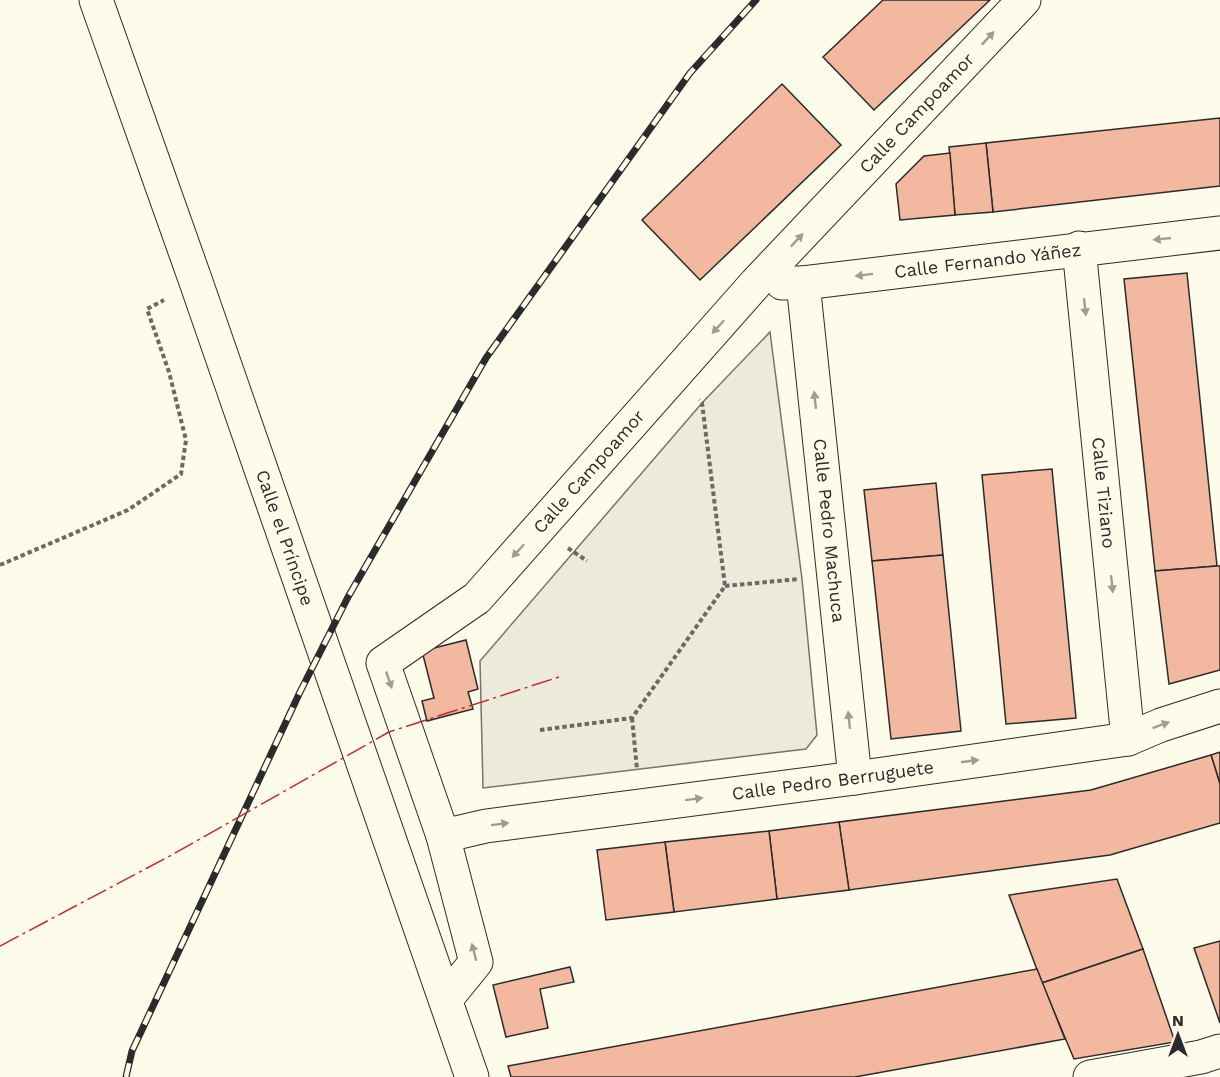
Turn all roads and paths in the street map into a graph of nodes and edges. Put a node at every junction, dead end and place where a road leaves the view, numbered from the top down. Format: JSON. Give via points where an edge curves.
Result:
{"nodes":[{"id":1,"x":96,"y":0,"type":"edge"},
{"id":2,"x":1024,"y":0,"type":"edge"},
{"id":3,"x":1220,"y":233,"type":"edge"},
{"id":4,"x":1079,"y":249,"type":"junction"},
{"id":5,"x":196,"y":282,"type":"junction"},
{"id":6,"x":756,"y":283,"type":"junction"},
{"id":7,"x":803,"y":283,"type":"junction"},
{"id":8,"x":702,"y":403,"type":"dead end"},
{"id":9,"x":567,"y":548,"type":"dead end"},
{"id":10,"x":587,"y":561,"type":"dead end"},
{"id":11,"x":0,"y":565,"type":"edge"},
{"id":12,"x":802,"y":579,"type":"dead end"},
{"id":13,"x":725,"y":586,"type":"junction"},
{"id":14,"x":1220,"y":706,"type":"edge"},
{"id":15,"x":632,"y":718,"type":"junction"},
{"id":16,"x":540,"y":730,"type":"dead end"},
{"id":17,"x":1128,"y":739,"type":"junction"},
{"id":18,"x":638,"y":769,"type":"dead end"},
{"id":19,"x":855,"y":778,"type":"junction"},
{"id":20,"x":443,"y":836,"type":"junction"},
{"id":21,"x":446,"y":999,"type":"junction"},
{"id":22,"x":1220,"y":1051,"type":"edge"},
{"id":23,"x":472,"y":1077,"type":"edge"},
{"id":24,"x":1090,"y":1077,"type":"edge"}],
"edges":[{"from":1,"to":5,"type":"street","name":"Calle el Príncipe"},
{"from":6,"to":2,"type":"street","name":"Calle Campoamor","one_way":true},
{"from":3,"to":4,"type":"street","name":"Calle Fernando Yáñez","one_way":true},
{"from":4,"to":7,"type":"street","name":"Calle Fernando Yáñez","one_way":true},
{"from":4,"to":17,"type":"street","name":"Calle Tiziano","one_way":true},
{"from":5,"to":11,"type":"path","via":[[147,309],[169,372],[186,440],[181,474],[128,510]]},
{"from":5,"to":21,"type":"street","name":"Calle el Príncipe"},
{"from":6,"to":7,"type":"street","name":"Calle Fernando Yáñez"},
{"from":6,"to":20,"type":"street","name":"Calle Campoamor","one_way":true,"via":[[477,598],[383,663]]},
{"from":19,"to":7,"type":"street","name":"Calle Pedro Machuca","one_way":true},
{"from":8,"to":13,"type":"path"},
{"from":9,"to":10,"type":"path"},
{"from":12,"to":13,"type":"path"},
{"from":13,"to":15,"type":"path"},
{"from":17,"to":14,"type":"street","name":"Calle Pedro Berruguete","one_way":true},
{"from":15,"to":16,"type":"path"},
{"from":15,"to":18,"type":"path"},
{"from":19,"to":17,"type":"street","name":"Calle Pedro Berruguete","one_way":true},
{"from":20,"to":19,"type":"street","name":"Calle Pedro Berruguete","one_way":true,"via":[[486,826]]},
{"from":21,"to":20,"type":"street","name":"Calle Campoamor","one_way":true,"via":[[476,962]]},
{"from":21,"to":23,"type":"street","name":"Calle el Príncipe"},
{"from":22,"to":24,"type":"street"}]}
